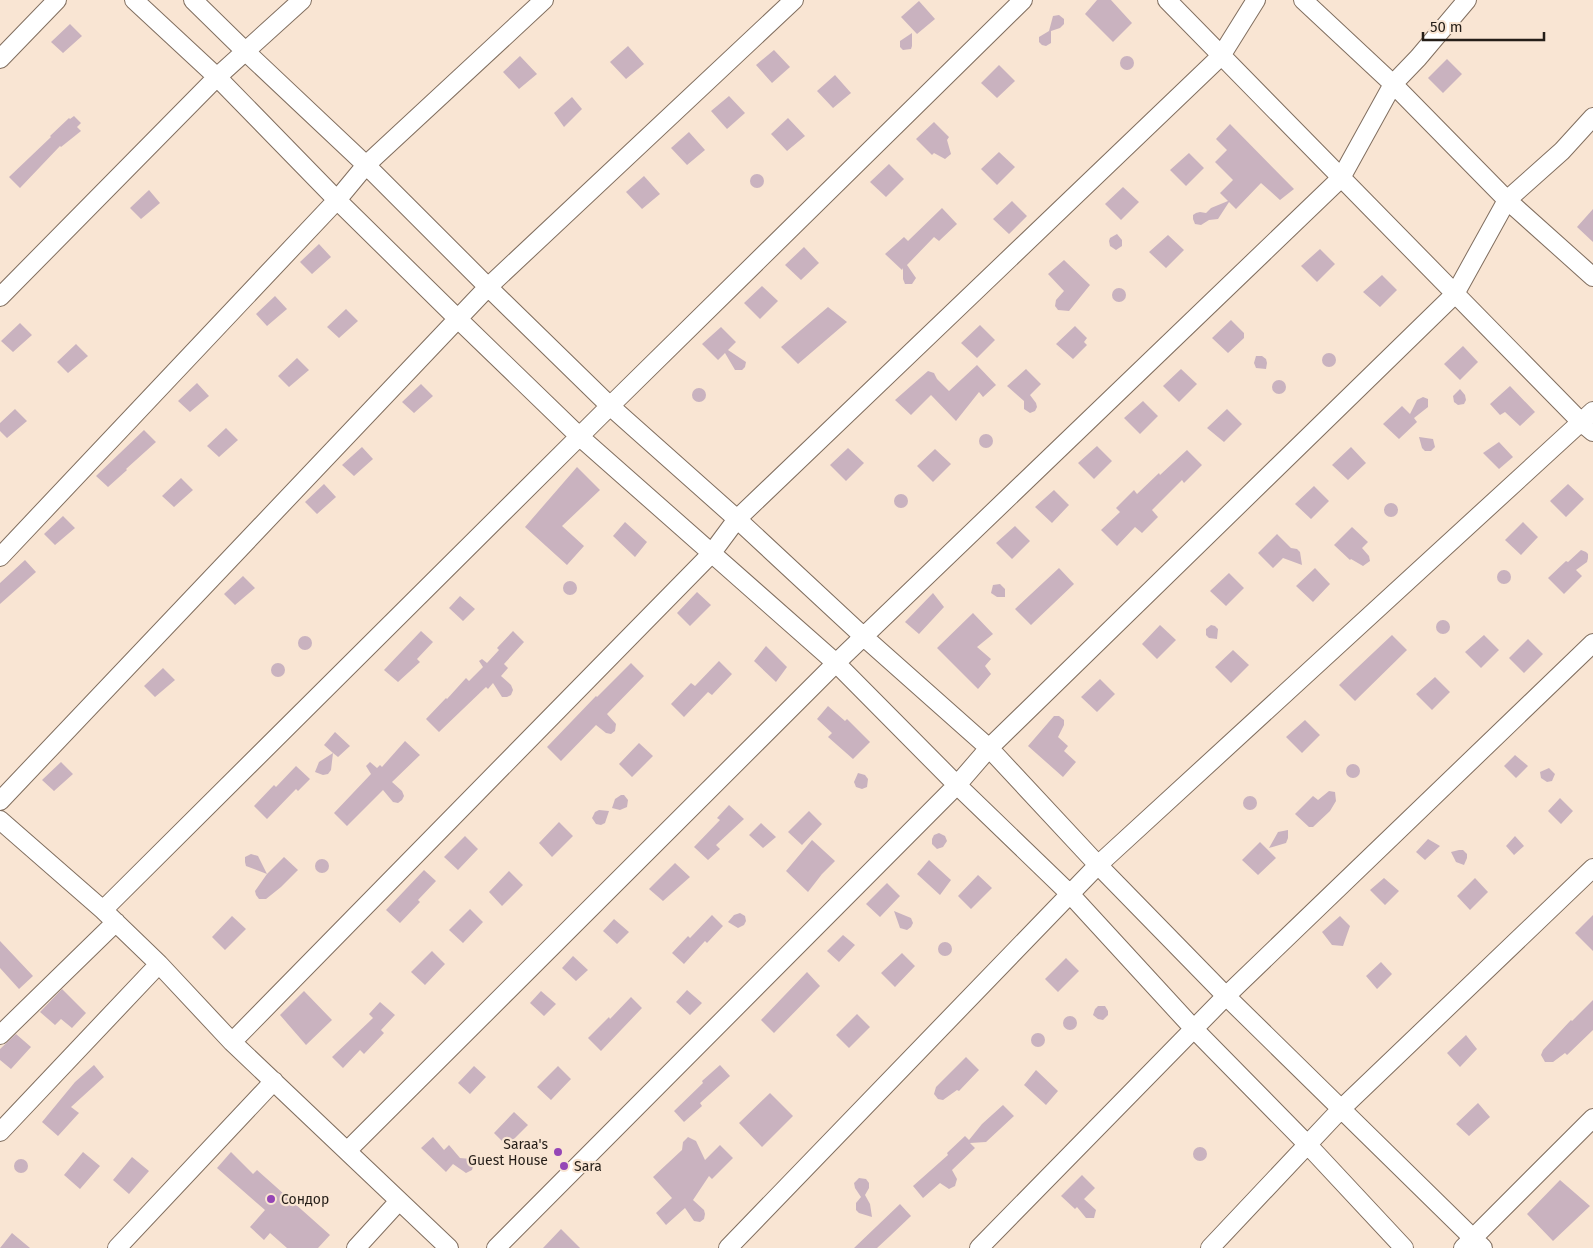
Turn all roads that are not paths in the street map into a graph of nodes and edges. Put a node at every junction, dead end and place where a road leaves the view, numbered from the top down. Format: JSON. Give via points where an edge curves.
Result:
{"nodes":[{"id":1,"x":57,"y":0,"type":"edge"},
{"id":2,"x":134,"y":0,"type":"edge"},
{"id":3,"x":193,"y":0,"type":"edge"},
{"id":4,"x":302,"y":0,"type":"edge"},
{"id":5,"x":544,"y":0,"type":"edge"},
{"id":6,"x":794,"y":0,"type":"edge"},
{"id":7,"x":1023,"y":0,"type":"edge"},
{"id":8,"x":1168,"y":0,"type":"edge"},
{"id":9,"x":1256,"y":0,"type":"edge"},
{"id":10,"x":1303,"y":0,"type":"edge"},
{"id":11,"x":1468,"y":0,"type":"edge"},
{"id":12,"x":245,"y":51,"type":"junction"},
{"id":13,"x":1221,"y":56,"type":"junction"},
{"id":14,"x":0,"y":59,"type":"edge"},
{"id":15,"x":216,"y":77,"type":"junction"},
{"id":16,"x":1393,"y":84,"type":"junction"},
{"id":17,"x":1593,"y":118,"type":"edge"},
{"id":18,"x":366,"y":165,"type":"junction"},
{"id":19,"x":1341,"y":178,"type":"junction"},
{"id":20,"x":337,"y":200,"type":"junction"},
{"id":21,"x":1507,"y":200,"type":"junction"},
{"id":22,"x":1593,"y":277,"type":"edge"},
{"id":23,"x":488,"y":287,"type":"junction"},
{"id":24,"x":1455,"y":294,"type":"junction"},
{"id":25,"x":0,"y":297,"type":"edge"},
{"id":26,"x":458,"y":320,"type":"junction"},
{"id":27,"x":610,"y":406,"type":"junction"},
{"id":28,"x":1589,"y":422,"type":"edge"},
{"id":29,"x":580,"y":437,"type":"junction"},
{"id":30,"x":737,"y":519,"type":"junction"},
{"id":31,"x":711,"y":554,"type":"junction"},
{"id":32,"x":0,"y":557,"type":"edge"},
{"id":33,"x":864,"y":637,"type":"junction"},
{"id":34,"x":1593,"y":644,"type":"edge"},
{"id":35,"x":836,"y":663,"type":"junction"},
{"id":36,"x":990,"y":748,"type":"junction"},
{"id":37,"x":957,"y":785,"type":"junction"},
{"id":38,"x":0,"y":801,"type":"edge"},
{"id":39,"x":0,"y":820,"type":"edge"},
{"id":40,"x":1098,"y":865,"type":"junction"},
{"id":41,"x":1593,"y":868,"type":"edge"},
{"id":42,"x":1070,"y":894,"type":"junction"},
{"id":43,"x":110,"y":916,"type":"junction"},
{"id":44,"x":158,"y":964,"type":"junction"},
{"id":45,"x":1226,"y":996,"type":"junction"},
{"id":46,"x":1194,"y":1029,"type":"junction"},
{"id":47,"x":0,"y":1035,"type":"edge"},
{"id":48,"x":232,"y":1042,"type":"junction"},
{"id":49,"x":274,"y":1081,"type":"junction"},
{"id":50,"x":1341,"y":1108,"type":"junction"},
{"id":51,"x":1593,"y":1118,"type":"edge"},
{"id":52,"x":0,"y":1132,"type":"edge"},
{"id":53,"x":1307,"y":1144,"type":"junction"},
{"id":54,"x":347,"y":1151,"type":"junction"},
{"id":55,"x":399,"y":1201,"type":"junction"},
{"id":56,"x":1473,"y":1245,"type":"edge"},
{"id":57,"x":117,"y":1248,"type":"edge"},
{"id":58,"x":356,"y":1248,"type":"edge"},
{"id":59,"x":449,"y":1248,"type":"edge"},
{"id":60,"x":496,"y":1248,"type":"edge"},
{"id":61,"x":728,"y":1248,"type":"edge"},
{"id":62,"x":979,"y":1248,"type":"edge"},
{"id":63,"x":1210,"y":1248,"type":"edge"},
{"id":64,"x":1404,"y":1248,"type":"edge"}],
"edges":[{"from":1,"to":14,"type":"street"},
{"from":2,"to":15,"type":"street"},
{"from":3,"to":12,"type":"street"},
{"from":4,"to":12,"type":"street"},
{"from":5,"to":18,"type":"street"},
{"from":6,"to":23,"type":"street"},
{"from":7,"to":27,"type":"street"},
{"from":8,"to":13,"type":"street"},
{"from":9,"to":13,"type":"street"},
{"from":10,"to":16,"type":"street"},
{"from":11,"to":16,"type":"street"},
{"from":12,"to":15,"type":"street"},
{"from":12,"to":18,"type":"street"},
{"from":13,"to":19,"type":"street"},
{"from":13,"to":30,"type":"street"},
{"from":15,"to":20,"type":"street"},
{"from":15,"to":25,"type":"street"},
{"from":16,"to":19,"type":"street"},
{"from":16,"to":21,"type":"street"},
{"from":17,"to":21,"type":"street"},
{"from":18,"to":20,"type":"street"},
{"from":18,"to":23,"type":"street"},
{"from":19,"to":24,"type":"street"},
{"from":19,"to":33,"type":"street"},
{"from":20,"to":26,"type":"street"},
{"from":20,"to":32,"type":"street"},
{"from":21,"to":22,"type":"street"},
{"from":21,"to":24,"type":"street"},
{"from":23,"to":26,"type":"street"},
{"from":23,"to":27,"type":"street"},
{"from":24,"to":28,"type":"street"},
{"from":24,"to":36,"type":"street"},
{"from":26,"to":29,"type":"street"},
{"from":26,"to":38,"type":"street"},
{"from":27,"to":29,"type":"street"},
{"from":27,"to":30,"type":"street"},
{"from":28,"to":40,"type":"street"},
{"from":29,"to":31,"type":"street"},
{"from":29,"to":43,"type":"street"},
{"from":30,"to":31,"type":"street"},
{"from":30,"to":33,"type":"street"},
{"from":31,"to":35,"type":"street"},
{"from":31,"to":48,"type":"street"},
{"from":33,"to":35,"type":"street"},
{"from":33,"to":36,"type":"street"},
{"from":34,"to":45,"type":"street"},
{"from":35,"to":37,"type":"street"},
{"from":35,"to":54,"type":"street"},
{"from":36,"to":37,"type":"street"},
{"from":36,"to":40,"type":"street"},
{"from":37,"to":42,"type":"street"},
{"from":37,"to":60,"type":"street"},
{"from":39,"to":43,"type":"street"},
{"from":40,"to":42,"type":"street"},
{"from":40,"to":45,"type":"street"},
{"from":41,"to":50,"type":"street"},
{"from":42,"to":46,"type":"street"},
{"from":42,"to":61,"type":"street"},
{"from":43,"to":44,"type":"street"},
{"from":43,"to":47,"type":"street"},
{"from":44,"to":48,"type":"street"},
{"from":44,"to":52,"type":"street"},
{"from":45,"to":46,"type":"street"},
{"from":45,"to":50,"type":"street"},
{"from":46,"to":53,"type":"street"},
{"from":46,"to":62,"type":"street"},
{"from":48,"to":49,"type":"street"},
{"from":49,"to":54,"type":"street"},
{"from":49,"to":57,"type":"street"},
{"from":50,"to":53,"type":"street"},
{"from":50,"to":56,"type":"street"},
{"from":51,"to":56,"type":"street"},
{"from":53,"to":63,"type":"street"},
{"from":53,"to":64,"type":"street"},
{"from":54,"to":55,"type":"street"},
{"from":55,"to":58,"type":"street"},
{"from":55,"to":59,"type":"street"}]}
